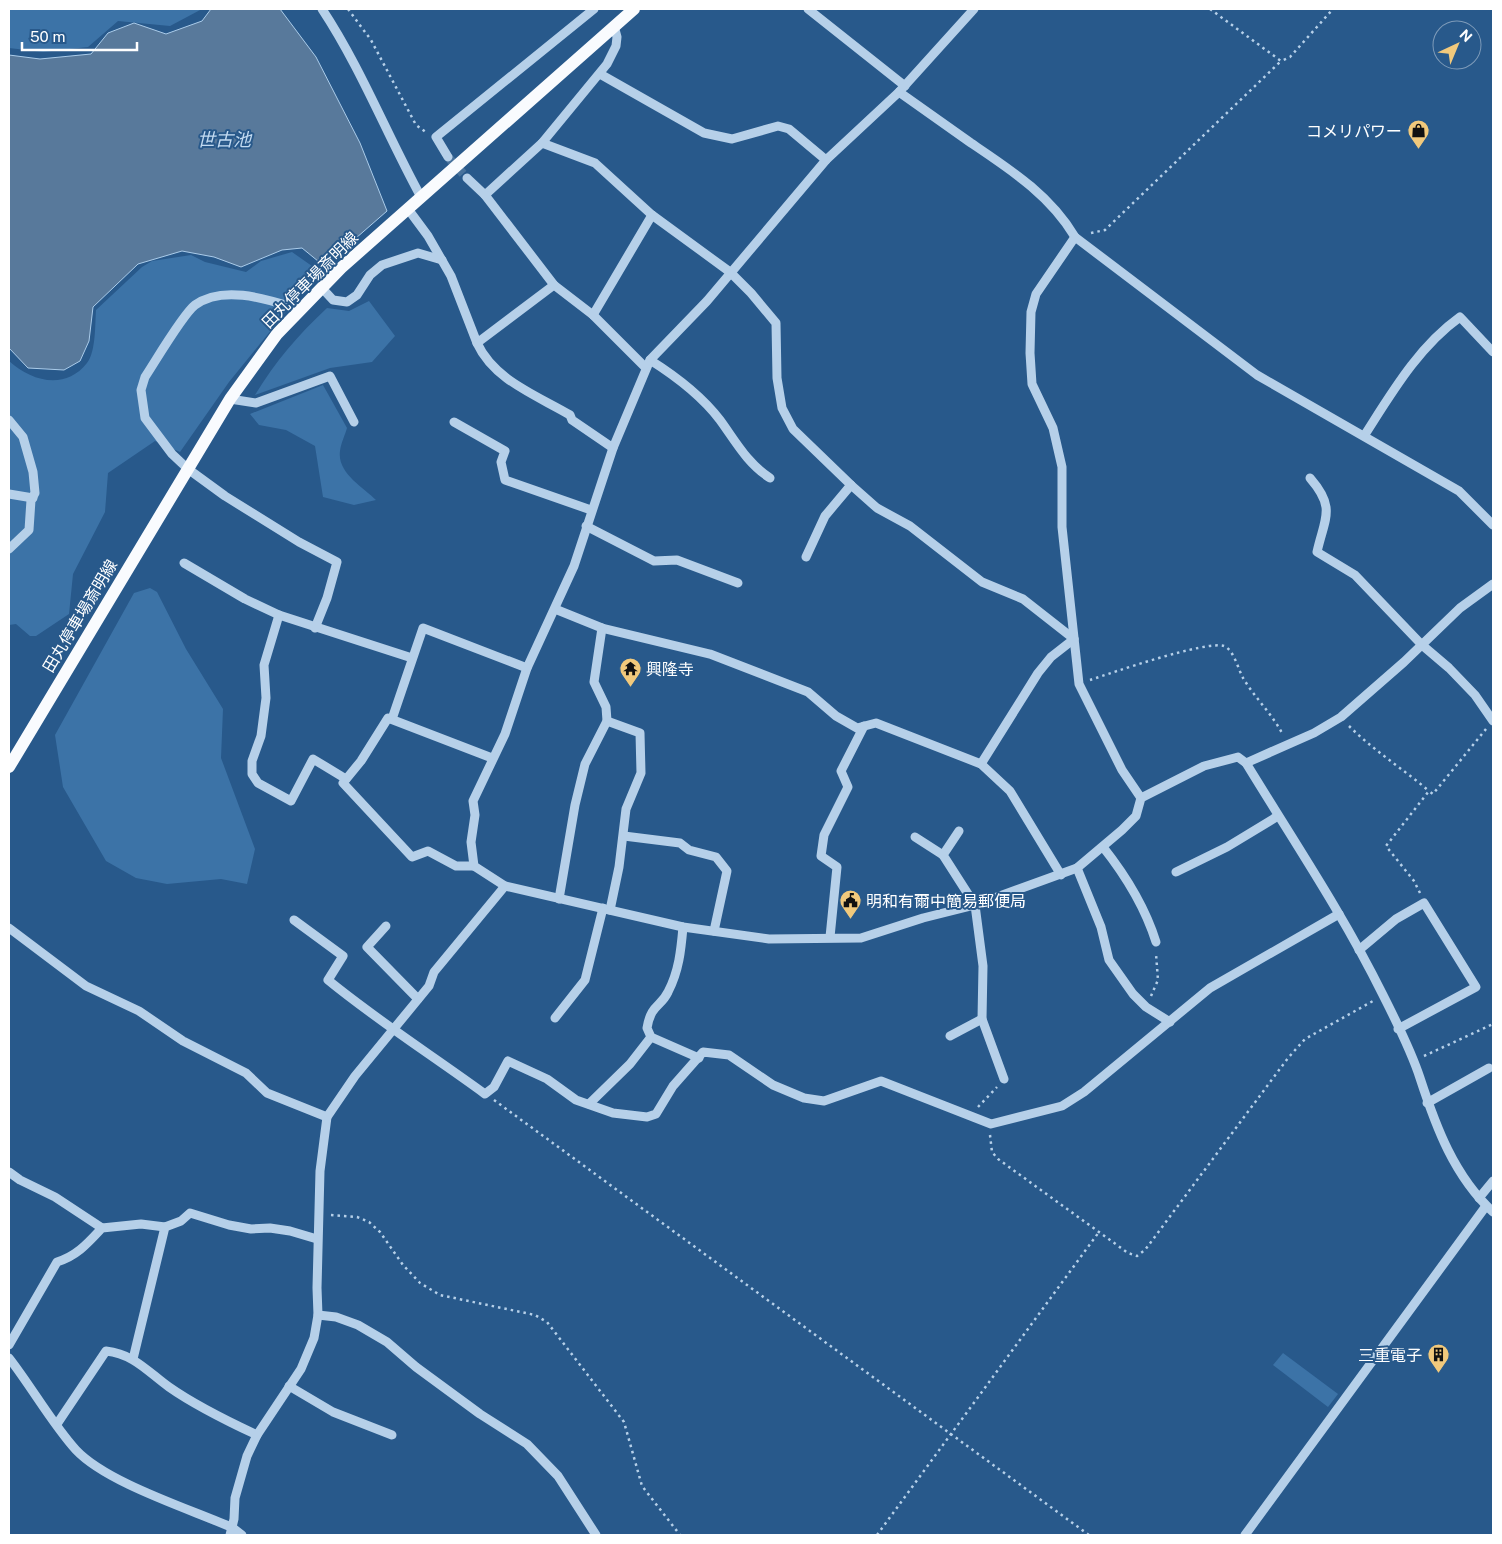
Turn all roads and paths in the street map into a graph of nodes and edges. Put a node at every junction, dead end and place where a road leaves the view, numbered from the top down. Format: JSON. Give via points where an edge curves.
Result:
{"nodes":[{"id":1,"x":322,"y":9,"type":"edge"},
{"id":2,"x":348,"y":9,"type":"edge"},
{"id":3,"x":594,"y":9,"type":"edge"},
{"id":4,"x":634,"y":9,"type":"edge"},
{"id":5,"x":808,"y":9,"type":"edge"},
{"id":6,"x":974,"y":9,"type":"edge"},
{"id":7,"x":1210,"y":9,"type":"edge"},
{"id":8,"x":1334,"y":9,"type":"edge"},
{"id":9,"x":614,"y":26,"type":"junction"},
{"id":10,"x":1281,"y":61,"type":"junction"},
{"id":11,"x":600,"y":74,"type":"junction"},
{"id":12,"x":902,"y":89,"type":"junction"},
{"id":13,"x":436,"y":137,"type":"junction"},
{"id":14,"x":542,"y":143,"type":"junction"},
{"id":15,"x":448,"y":157,"type":"tunnel mouth"},
{"id":16,"x":826,"y":160,"type":"junction"},
{"id":17,"x":467,"y":178,"type":"tunnel mouth"},
{"id":18,"x":485,"y":195,"type":"junction"},
{"id":19,"x":421,"y":197,"type":"junction"},
{"id":20,"x":408,"y":209,"type":"junction"},
{"id":21,"x":652,"y":215,"type":"junction"},
{"id":22,"x":1075,"y":237,"type":"junction"},
{"id":23,"x":442,"y":260,"type":"junction"},
{"id":24,"x":730,"y":272,"type":"junction"},
{"id":25,"x":554,"y":285,"type":"junction"},
{"id":26,"x":321,"y":287,"type":"junction"},
{"id":27,"x":299,"y":309,"type":"junction"},
{"id":28,"x":593,"y":315,"type":"junction"},
{"id":29,"x":477,"y":343,"type":"junction"},
{"id":30,"x":1492,"y":347,"type":"edge"},
{"id":31,"x":650,"y":360,"type":"junction"},
{"id":32,"x":646,"y":368,"type":"junction"},
{"id":33,"x":230,"y":399,"type":"junction"},
{"id":34,"x":9,"y":420,"type":"edge"},
{"id":35,"x":354,"y":422,"type":"dead end"},
{"id":36,"x":454,"y":422,"type":"dead end"},
{"id":37,"x":1364,"y":436,"type":"junction"},
{"id":38,"x":613,"y":448,"type":"junction"},
{"id":39,"x":188,"y":469,"type":"junction"},
{"id":40,"x":770,"y":478,"type":"dead end"},
{"id":41,"x":1310,"y":478,"type":"dead end"},
{"id":42,"x":851,"y":485,"type":"junction"},
{"id":43,"x":9,"y":494,"type":"edge"},
{"id":44,"x":33,"y":498,"type":"junction"},
{"id":45,"x":591,"y":510,"type":"junction"},
{"id":46,"x":1493,"y":525,"type":"edge"},
{"id":47,"x":586,"y":526,"type":"junction"},
{"id":48,"x":10,"y":548,"type":"edge"},
{"id":49,"x":806,"y":557,"type":"dead end"},
{"id":50,"x":184,"y":563,"type":"dead end"},
{"id":51,"x":738,"y":583,"type":"dead end"},
{"id":52,"x":1493,"y":584,"type":"edge"},
{"id":53,"x":555,"y":610,"type":"junction"},
{"id":54,"x":278,"y":615,"type":"junction"},
{"id":55,"x":315,"y":628,"type":"junction"},
{"id":56,"x":602,"y":628,"type":"junction"},
{"id":57,"x":1074,"y":639,"type":"junction"},
{"id":58,"x":1422,"y":645,"type":"junction"},
{"id":59,"x":412,"y":658,"type":"junction"},
{"id":60,"x":528,"y":668,"type":"junction"},
{"id":61,"x":1079,"y":684,"type":"junction"},
{"id":62,"x":1340,"y":717,"type":"junction"},
{"id":63,"x":392,"y":719,"type":"junction"},
{"id":64,"x":607,"y":721,"type":"junction"},
{"id":65,"x":1493,"y":721,"type":"edge"},
{"id":66,"x":864,"y":726,"type":"junction"},
{"id":67,"x":1287,"y":745,"type":"junction"},
{"id":68,"x":492,"y":758,"type":"junction"},
{"id":69,"x":1246,"y":763,"type":"junction"},
{"id":70,"x":981,"y":764,"type":"junction"},
{"id":71,"x":9,"y":767,"type":"edge"},
{"id":72,"x":346,"y":779,"type":"junction"},
{"id":73,"x":1429,"y":791,"type":"junction"},
{"id":74,"x":1141,"y":798,"type":"junction"},
{"id":75,"x":1278,"y":816,"type":"junction"},
{"id":76,"x":959,"y":831,"type":"dead end"},
{"id":77,"x":624,"y":836,"type":"junction"},
{"id":78,"x":915,"y":837,"type":"dead end"},
{"id":79,"x":1103,"y":847,"type":"junction"},
{"id":80,"x":943,"y":856,"type":"junction"},
{"id":81,"x":474,"y":866,"type":"junction"},
{"id":82,"x":1077,"y":868,"type":"junction"},
{"id":83,"x":1176,"y":872,"type":"dead end"},
{"id":84,"x":1061,"y":875,"type":"junction"},
{"id":85,"x":505,"y":886,"type":"junction"},
{"id":86,"x":559,"y":899,"type":"junction"},
{"id":87,"x":1424,"y":903,"type":"junction"},
{"id":88,"x":975,"y":905,"type":"junction"},
{"id":89,"x":606,"y":909,"type":"junction"},
{"id":90,"x":1339,"y":914,"type":"junction"},
{"id":91,"x":294,"y":920,"type":"dead end"},
{"id":92,"x":386,"y":926,"type":"dead end"},
{"id":93,"x":683,"y":927,"type":"junction"},
{"id":94,"x":9,"y":928,"type":"edge"},
{"id":95,"x":714,"y":931,"type":"junction"},
{"id":96,"x":830,"y":937,"type":"junction"},
{"id":97,"x":1156,"y":942,"type":"joint"},
{"id":98,"x":1359,"y":950,"type":"junction"},
{"id":99,"x":1384,"y":996,"type":"junction"},
{"id":100,"x":418,"y":999,"type":"junction"},
{"id":101,"x":1146,"y":1007,"type":"junction"},
{"id":102,"x":555,"y":1018,"type":"dead end"},
{"id":103,"x":982,"y":1019,"type":"junction"},
{"id":104,"x":1170,"y":1022,"type":"junction"},
{"id":105,"x":1493,"y":1024,"type":"edge"},
{"id":106,"x":395,"y":1028,"type":"junction"},
{"id":107,"x":1398,"y":1029,"type":"junction"},
{"id":108,"x":950,"y":1036,"type":"dead end"},
{"id":109,"x":651,"y":1037,"type":"junction"},
{"id":110,"x":699,"y":1058,"type":"junction"},
{"id":111,"x":1413,"y":1061,"type":"junction"},
{"id":112,"x":1489,"y":1068,"type":"dead end"},
{"id":113,"x":1004,"y":1079,"type":"joint"},
{"id":114,"x":485,"y":1094,"type":"junction"},
{"id":115,"x":1427,"y":1103,"type":"junction"},
{"id":116,"x":590,"y":1104,"type":"junction"},
{"id":117,"x":968,"y":1116,"type":"junction"},
{"id":118,"x":326,"y":1117,"type":"junction"},
{"id":119,"x":990,"y":1124,"type":"junction"},
{"id":120,"x":9,"y":1172,"type":"edge"},
{"id":121,"x":1493,"y":1181,"type":"edge"},
{"id":122,"x":1479,"y":1198,"type":"junction"},
{"id":123,"x":1490,"y":1209,"type":"edge"},
{"id":124,"x":318,"y":1214,"type":"junction"},
{"id":125,"x":102,"y":1228,"type":"junction"},
{"id":126,"x":165,"y":1228,"type":"junction"},
{"id":127,"x":1099,"y":1232,"type":"junction"},
{"id":128,"x":317,"y":1239,"type":"junction"},
{"id":129,"x":318,"y":1315,"type":"junction"},
{"id":130,"x":9,"y":1345,"type":"edge"},
{"id":131,"x":9,"y":1358,"type":"edge"},
{"id":132,"x":133,"y":1359,"type":"junction"},
{"id":133,"x":289,"y":1386,"type":"junction"},
{"id":134,"x":57,"y":1424,"type":"junction"},
{"id":135,"x":257,"y":1435,"type":"junction"},
{"id":136,"x":392,"y":1435,"type":"dead end"},
{"id":137,"x":951,"y":1435,"type":"junction"},
{"id":138,"x":231,"y":1532,"type":"edge"},
{"id":139,"x":242,"y":1535,"type":"edge"},
{"id":140,"x":596,"y":1535,"type":"edge"},
{"id":141,"x":680,"y":1535,"type":"edge"},
{"id":142,"x":877,"y":1535,"type":"edge"},
{"id":143,"x":1089,"y":1535,"type":"edge"},
{"id":144,"x":1245,"y":1535,"type":"edge"}],
"edges":[{"from":1,"to":19,"type":"street","via":[[361,74]]},
{"from":2,"to":13,"type":"path","via":[[371,40],[416,125]]},
{"from":3,"to":13,"type":"street"},
{"from":4,"to":9,"type":"main road","name":"田丸停車場斎明線"},
{"from":5,"to":12,"type":"street"},
{"from":6,"to":12,"type":"street"},
{"from":7,"to":10,"type":"path"},
{"from":8,"to":10,"type":"path","via":[[1290,56]]},
{"from":9,"to":11,"type":"street","via":[[617,37],[613,54]]},
{"from":9,"to":19,"type":"main road","name":"田丸停車場斎明線"},
{"from":10,"to":22,"type":"path","via":[[1105,230]]},
{"from":11,"to":14,"type":"street"},
{"from":11,"to":16,"type":"street","via":[[704,133],[732,139],[778,126],[789,129]]},
{"from":12,"to":16,"type":"street"},
{"from":12,"to":22,"type":"street","via":[[1037,190],[1064,219]]},
{"from":13,"to":15,"type":"street"},
{"from":14,"to":18,"type":"street"},
{"from":14,"to":21,"type":"street","via":[[595,163]]},
{"from":16,"to":24,"type":"street"},
{"from":17,"to":18,"type":"street"},
{"from":18,"to":25,"type":"street"},
{"from":19,"to":20,"type":"main road","name":"田丸停車場斎明線"},
{"from":20,"to":23,"type":"street"},
{"from":20,"to":26,"type":"main road","name":"田丸停車場斎明線"},
{"from":21,"to":24,"type":"street"},
{"from":21,"to":28,"type":"street"},
{"from":22,"to":37,"type":"street","via":[[1257,375]]},
{"from":22,"to":57,"type":"street","via":[[1036,294],[1031,312],[1030,353],[1032,384],[1053,428],[1062,467],[1062,527]]},
{"from":23,"to":26,"type":"street","via":[[418,253],[382,265],[348,302],[333,300]]},
{"from":23,"to":29,"type":"street"},
{"from":24,"to":31,"type":"street"},
{"from":24,"to":42,"type":"street","via":[[776,323],[777,378],[782,408],[793,429]]},
{"from":25,"to":28,"type":"street"},
{"from":25,"to":29,"type":"street"},
{"from":26,"to":27,"type":"main road","name":"田丸停車場斎明線"},
{"from":27,"to":33,"type":"main road","name":"田丸停車場斎明線","via":[[257,358]]},
{"from":27,"to":39,"type":"street","via":[[225,294],[206,298],[193,306],[145,377],[141,390],[145,418],[151,429]]},
{"from":28,"to":32,"type":"street"},
{"from":29,"to":38,"type":"street","via":[[494,369],[570,415],[572,420]]},
{"from":30,"to":37,"type":"street","via":[[1460,317],[1403,375]]},
{"from":31,"to":32,"type":"street"},
{"from":31,"to":40,"type":"street","via":[[677,377],[703,400],[755,468]]},
{"from":32,"to":38,"type":"street"},
{"from":33,"to":35,"type":"street","via":[[256,403],[330,376]]},
{"from":33,"to":39,"type":"main road","name":"田丸停車場斎明線"},
{"from":34,"to":44,"type":"street","via":[[23,437],[33,472]]},
{"from":36,"to":45,"type":"street","via":[[505,451],[501,462],[505,480]]},
{"from":37,"to":46,"type":"street","via":[[1459,491]]},
{"from":38,"to":45,"type":"street"},
{"from":39,"to":55,"type":"street","via":[[225,496],[337,562]]},
{"from":39,"to":71,"type":"main road","name":"田丸停車場斎明線"},
{"from":41,"to":58,"type":"street","via":[[1328,506],[1317,552],[1355,575]]},
{"from":42,"to":49,"type":"street","via":[[825,516]]},
{"from":42,"to":57,"type":"street","via":[[982,582],[1024,599]]},
{"from":43,"to":44,"type":"street"},
{"from":44,"to":48,"type":"street","via":[[29,530]]},
{"from":45,"to":47,"type":"street"},
{"from":47,"to":51,"type":"street","via":[[654,561],[677,560]]},
{"from":47,"to":53,"type":"street","via":[[574,566]]},
{"from":50,"to":54,"type":"street"},
{"from":52,"to":58,"type":"street","via":[[1460,608]]},
{"from":53,"to":56,"type":"street"},
{"from":53,"to":60,"type":"street"},
{"from":54,"to":55,"type":"street"},
{"from":54,"to":72,"type":"street","via":[[264,664],[266,698],[252,774],[258,783],[291,801],[314,759]]},
{"from":55,"to":59,"type":"street"},
{"from":56,"to":64,"type":"street","via":[[594,682],[606,707]]},
{"from":56,"to":66,"type":"street","via":[[710,654],[808,692],[836,716],[856,728]]},
{"from":57,"to":61,"type":"street"},
{"from":57,"to":70,"type":"street","via":[[1051,657],[1038,673]]},
{"from":58,"to":62,"type":"street"},
{"from":58,"to":65,"type":"street","via":[[1475,695]]},
{"from":59,"to":60,"type":"street","via":[[423,628]]},
{"from":59,"to":63,"type":"street"},
{"from":60,"to":68,"type":"street","via":[[505,734]]},
{"from":61,"to":67,"type":"path","via":[[1134,665],[1223,645],[1229,649],[1243,678],[1280,729]]},
{"from":61,"to":74,"type":"street","via":[[1122,770]]},
{"from":62,"to":67,"type":"street"},
{"from":62,"to":73,"type":"path","via":[[1369,746]]},
{"from":63,"to":68,"type":"street"},
{"from":63,"to":72,"type":"street","via":[[388,718]]},
{"from":64,"to":77,"type":"street","via":[[640,733],[641,773],[626,809]]},
{"from":64,"to":86,"type":"street","via":[[585,764]]},
{"from":65,"to":73,"type":"path","via":[[1433,794]]},
{"from":66,"to":70,"type":"street","via":[[876,723]]},
{"from":66,"to":96,"type":"street","via":[[840,771],[848,787],[824,835],[821,856],[837,867]]},
{"from":67,"to":69,"type":"street"},
{"from":68,"to":81,"type":"street","via":[[473,801],[471,842]]},
{"from":69,"to":74,"type":"street","via":[[1238,757],[1204,766]]},
{"from":69,"to":75,"type":"street"},
{"from":70,"to":84,"type":"street","via":[[1010,790]]},
{"from":72,"to":81,"type":"street","via":[[343,783],[412,857],[428,851],[456,866]]},
{"from":73,"to":87,"type":"path","via":[[1386,846],[1414,881]]},
{"from":74,"to":79,"type":"street","via":[[1136,816]]},
{"from":75,"to":83,"type":"street"},
{"from":75,"to":90,"type":"street"},
{"from":76,"to":80,"type":"street"},
{"from":77,"to":89,"type":"street"},
{"from":77,"to":95,"type":"street","via":[[680,843],[689,850],[716,857],[727,871]]},
{"from":78,"to":80,"type":"street"},
{"from":79,"to":82,"type":"street"},
{"from":79,"to":97,"type":"street","via":[[1149,919]]},
{"from":80,"to":88,"type":"street"},
{"from":81,"to":85,"type":"street"},
{"from":82,"to":84,"type":"street"},
{"from":82,"to":101,"type":"street","via":[[1089,892],[1109,960]]},
{"from":84,"to":88,"type":"street"},
{"from":85,"to":86,"type":"street"},
{"from":85,"to":100,"type":"street","via":[[434,972],[429,986]]},
{"from":86,"to":89,"type":"street"},
{"from":87,"to":98,"type":"street","via":[[1396,919]]},
{"from":87,"to":107,"type":"street","via":[[1476,987]]},
{"from":88,"to":96,"type":"street","via":[[861,938]]},
{"from":88,"to":103,"type":"street","via":[[983,966]]},
{"from":89,"to":93,"type":"street"},
{"from":89,"to":102,"type":"street","via":[[585,980]]},
{"from":90,"to":98,"type":"street"},
{"from":90,"to":104,"type":"street","via":[[1210,988]]},
{"from":91,"to":106,"type":"street","via":[[343,956],[328,980],[371,1015]]},
{"from":92,"to":100,"type":"street","via":[[367,947]]},
{"from":93,"to":95,"type":"street"},
{"from":93,"to":109,"type":"street","via":[[676,971],[668,994],[654,1006],[649,1017],[647,1028]]},
{"from":94,"to":118,"type":"street","via":[[86,986],[139,1011],[183,1040],[246,1073],[267,1093]]},
{"from":95,"to":96,"type":"street","via":[[769,939]]},
{"from":97,"to":101,"type":"path","via":[[1158,980]]},
{"from":98,"to":99,"type":"street"},
{"from":99,"to":107,"type":"street"},
{"from":99,"to":127,"type":"path","via":[[1305,1040],[1288,1058],[1145,1250],[1137,1256],[1128,1253]]},
{"from":100,"to":106,"type":"street"},
{"from":101,"to":104,"type":"street"},
{"from":103,"to":108,"type":"street"},
{"from":103,"to":113,"type":"street"},
{"from":104,"to":119,"type":"street","via":[[1062,1106]]},
{"from":105,"to":111,"type":"path"},
{"from":106,"to":114,"type":"street"},
{"from":106,"to":118,"type":"street"},
{"from":107,"to":111,"type":"street"},
{"from":109,"to":110,"type":"street"},
{"from":109,"to":116,"type":"street","via":[[630,1064]]},
{"from":110,"to":116,"type":"street","via":[[673,1086],[656,1114],[648,1117],[613,1113]]},
{"from":110,"to":117,"type":"street","via":[[704,1052],[729,1056],[773,1085],[804,1098],[824,1101],[881,1081]]},
{"from":111,"to":115,"type":"street"},
{"from":112,"to":115,"type":"street"},
{"from":113,"to":117,"type":"path"},
{"from":114,"to":116,"type":"street","via":[[494,1087],[508,1061],[547,1079],[576,1100]]},
{"from":114,"to":137,"type":"path"},
{"from":115,"to":122,"type":"street","via":[[1451,1158]]},
{"from":117,"to":119,"type":"street"},
{"from":118,"to":124,"type":"street"},
{"from":119,"to":127,"type":"path","via":[[992,1152],[998,1159]]},
{"from":120,"to":125,"type":"street"},
{"from":121,"to":122,"type":"street"},
{"from":122,"to":123,"type":"street"},
{"from":123,"to":144,"type":"street"},
{"from":124,"to":128,"type":"street"},
{"from":124,"to":141,"type":"path","via":[[357,1217],[369,1222],[414,1277],[440,1296],[535,1315],[546,1322],[624,1422],[642,1486]]},
{"from":125,"to":126,"type":"street","via":[[141,1224]]},
{"from":125,"to":130,"type":"street","via":[[78,1252],[57,1262]]},
{"from":126,"to":128,"type":"street","via":[[190,1213],[230,1225],[290,1231]]},
{"from":126,"to":132,"type":"street"},
{"from":127,"to":137,"type":"path"},
{"from":128,"to":129,"type":"street"},
{"from":129,"to":133,"type":"street","via":[[314,1338]]},
{"from":129,"to":140,"type":"street","via":[[358,1325],[387,1342],[480,1414],[527,1444],[558,1476]]},
{"from":131,"to":134,"type":"street"},
{"from":132,"to":134,"type":"street","via":[[106,1351]]},
{"from":132,"to":135,"type":"street","via":[[168,1386],[226,1421]]},
{"from":133,"to":135,"type":"street"},
{"from":133,"to":136,"type":"street","via":[[333,1412]]},
{"from":134,"to":138,"type":"street","via":[[77,1450],[98,1467]]},
{"from":135,"to":138,"type":"street","via":[[240,1475]]},
{"from":137,"to":142,"type":"path"},
{"from":137,"to":143,"type":"path"},
{"from":138,"to":139,"type":"street"}]}
